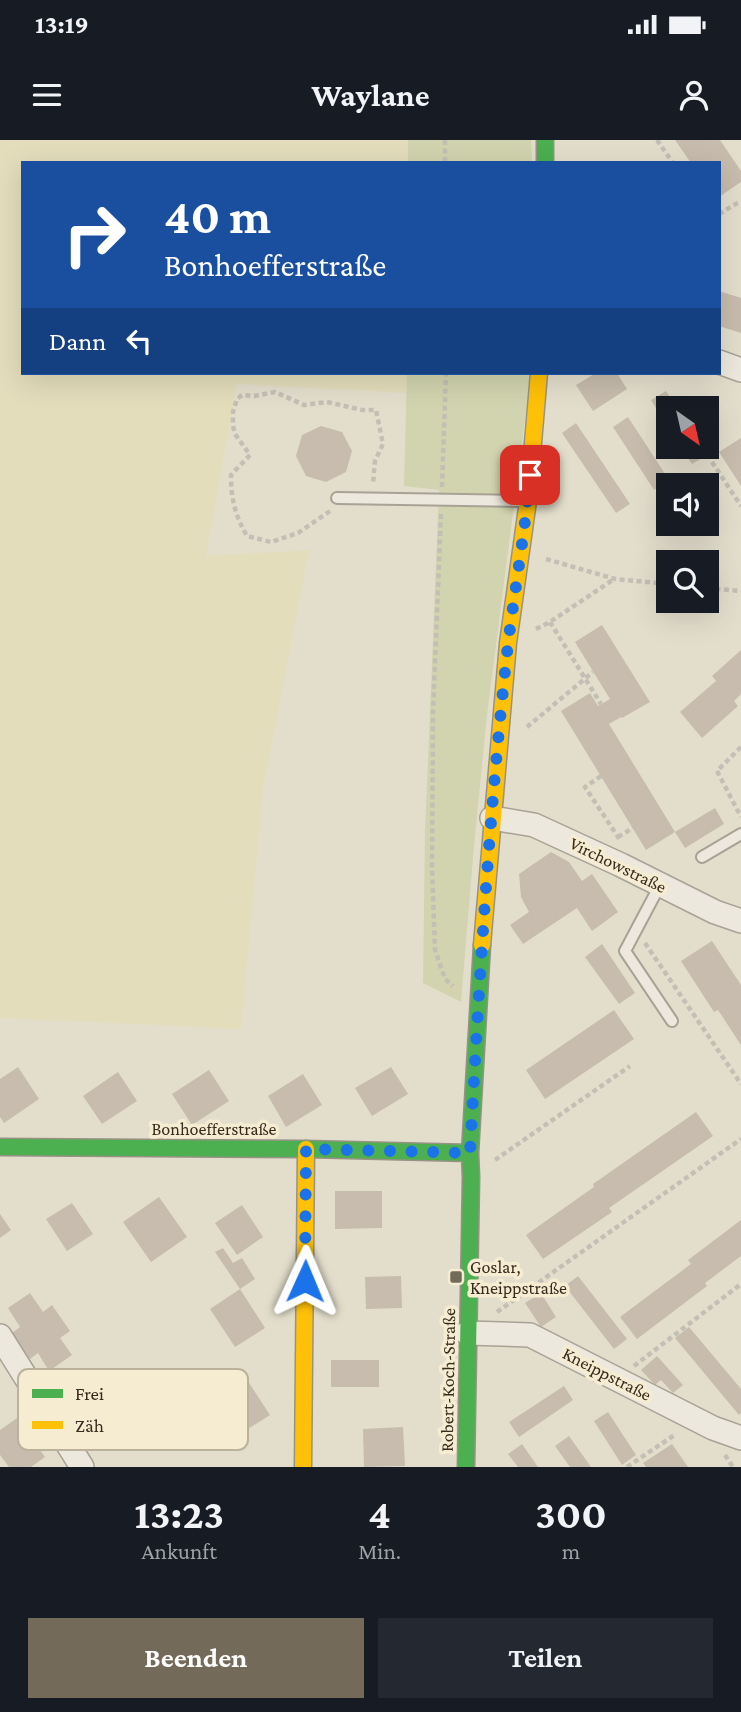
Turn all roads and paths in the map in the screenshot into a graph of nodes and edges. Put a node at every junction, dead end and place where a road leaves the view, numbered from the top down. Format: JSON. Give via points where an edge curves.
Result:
{"nodes":[{"id":1,"x":445,"y":140,"type":"edge"},
{"id":2,"x":545,"y":140,"type":"edge"},
{"id":3,"x":657,"y":140,"type":"edge"},
{"id":4,"x":445,"y":161,"type":"edge"},
{"id":5,"x":545,"y":161,"type":"edge"},
{"id":6,"x":672,"y":161,"type":"edge"},
{"id":7,"x":741,"y":201,"type":"edge"},
{"id":8,"x":721,"y":213,"type":"edge"},
{"id":9,"x":721,"y":363,"type":"edge"},
{"id":10,"x":741,"y":370,"type":"edge"},
{"id":11,"x":446,"y":375,"type":"edge"},
{"id":12,"x":539,"y":375,"type":"edge"},
{"id":13,"x":712,"y":462,"type":"dead end"},
{"id":14,"x":343,"y":498,"type":"joint"},
{"id":15,"x":374,"y":499,"type":"junction"},
{"id":16,"x":442,"y":499,"type":"junction"},
{"id":17,"x":528,"y":501,"type":"junction"},
{"id":18,"x":741,"y":506,"type":"edge"},
{"id":19,"x":522,"y":552,"type":"junction"},
{"id":20,"x":615,"y":579,"type":"junction"},
{"id":21,"x":656,"y":583,"type":"edge"},
{"id":22,"x":719,"y":589,"type":"edge"},
{"id":23,"x":741,"y":591,"type":"edge"},
{"id":24,"x":550,"y":622,"type":"junction"},
{"id":25,"x":509,"y":643,"type":"junction"},
{"id":26,"x":593,"y":672,"type":"dead end"},
{"id":27,"x":585,"y":678,"type":"junction"},
{"id":28,"x":601,"y":704,"type":"dead end"},
{"id":29,"x":527,"y":727,"type":"dead end"},
{"id":30,"x":741,"y":747,"type":"edge"},
{"id":31,"x":601,"y":776,"type":"dead end"},
{"id":32,"x":741,"y":817,"type":"edge"},
{"id":33,"x":492,"y":818,"type":"junction"},
{"id":34,"x":633,"y":828,"type":"dead end"},
{"id":35,"x":741,"y":834,"type":"edge"},
{"id":36,"x":618,"y":837,"type":"junction"},
{"id":37,"x":702,"y":857,"type":"dead end"},
{"id":38,"x":621,"y":865,"type":"junction"},
{"id":39,"x":660,"y":885,"type":"junction"},
{"id":40,"x":741,"y":921,"type":"edge"},
{"id":41,"x":644,"y":942,"type":"dead end"},
{"id":42,"x":478,"y":1004,"type":"junction"},
{"id":43,"x":672,"y":1021,"type":"dead end"},
{"id":44,"x":629,"y":1066,"type":"dead end"},
{"id":45,"x":741,"y":1084,"type":"edge"},
{"id":46,"x":741,"y":1139,"type":"edge"},
{"id":47,"x":0,"y":1147,"type":"edge"},
{"id":48,"x":306,"y":1149,"type":"junction"},
{"id":49,"x":470,"y":1153,"type":"junction"},
{"id":50,"x":471,"y":1177,"type":"junction"},
{"id":51,"x":741,"y":1284,"type":"edge"},
{"id":52,"x":467,"y":1333,"type":"junction"},
{"id":53,"x":0,"y":1336,"type":"edge"},
{"id":54,"x":21,"y":1369,"type":"edge"},
{"id":55,"x":617,"y":1379,"type":"junction"},
{"id":56,"x":697,"y":1420,"type":"junction"},
{"id":57,"x":741,"y":1438,"type":"edge"},
{"id":58,"x":71,"y":1450,"type":"edge"},
{"id":59,"x":631,"y":1466,"type":"edge"},
{"id":60,"x":82,"y":1467,"type":"edge"},
{"id":61,"x":303,"y":1467,"type":"edge"},
{"id":62,"x":466,"y":1467,"type":"edge"}],
"edges":[{"from":1,"to":4,"type":"path"},
{"from":2,"to":5,"type":"street"},
{"from":3,"to":6,"type":"path"},
{"from":7,"to":8,"type":"path"},
{"from":9,"to":10,"type":"street"},
{"from":11,"to":16,"type":"path"},
{"from":12,"to":17,"type":"street","name":"Robert-Koch-Straße"},
{"from":13,"to":18,"type":"path"},
{"from":14,"to":15,"type":"lane"},
{"from":14,"to":15,"type":"path","via":[[298,533],[271,542],[247,536],[231,494],[231,475],[250,454],[233,426],[237,399],[275,392],[304,405],[327,402],[376,410],[383,444],[375,461]]},
{"from":15,"to":16,"type":"lane"},
{"from":16,"to":17,"type":"lane"},
{"from":16,"to":42,"type":"path","via":[[433,713],[435,950],[445,979]]},
{"from":17,"to":19,"type":"street","name":"Robert-Koch-Straße"},
{"from":19,"to":20,"type":"path"},
{"from":19,"to":25,"type":"street","name":"Robert-Koch-Straße"},
{"from":20,"to":21,"type":"path"},
{"from":20,"to":24,"type":"path"},
{"from":22,"to":23,"type":"path"},
{"from":24,"to":25,"type":"path"},
{"from":24,"to":27,"type":"path"},
{"from":25,"to":33,"type":"street","name":"Robert-Koch-Straße"},
{"from":26,"to":27,"type":"path"},
{"from":27,"to":28,"type":"path"},
{"from":27,"to":29,"type":"path"},
{"from":30,"to":32,"type":"path","via":[[717,771]]},
{"from":31,"to":36,"type":"path","via":[[585,787]]},
{"from":33,"to":38,"type":"street","name":"Virchowstraße","via":[[534,825]]},
{"from":33,"to":42,"type":"street","name":"Robert-Koch-Straße"},
{"from":34,"to":36,"type":"path"},
{"from":35,"to":37,"type":"lane"},
{"from":36,"to":38,"type":"path","via":[[628,852]]},
{"from":38,"to":39,"type":"street","name":"Virchowstraße"},
{"from":39,"to":40,"type":"street","name":"Virchowstraße"},
{"from":39,"to":43,"type":"lane","via":[[625,951]]},
{"from":41,"to":45,"type":"path"},
{"from":42,"to":49,"type":"street","name":"Robert-Koch-Straße"},
{"from":44,"to":50,"type":"path"},
{"from":46,"to":52,"type":"path"},
{"from":47,"to":48,"type":"street","name":"Bonhoefferstraße"},
{"from":48,"to":49,"type":"street","name":"Bonhoefferstraße"},
{"from":48,"to":61,"type":"street"},
{"from":49,"to":50,"type":"street","name":"Robert-Koch-Straße"},
{"from":50,"to":52,"type":"street","name":"Robert-Koch-Straße"},
{"from":51,"to":55,"type":"path"},
{"from":52,"to":55,"type":"street","name":"Kneippstraße","via":[[530,1335]]},
{"from":52,"to":62,"type":"street","name":"Robert-Koch-Straße"},
{"from":53,"to":54,"type":"street"},
{"from":55,"to":56,"type":"street","name":"Kneippstraße"},
{"from":56,"to":57,"type":"street","name":"Kneippstraße"},
{"from":56,"to":59,"type":"path"},
{"from":58,"to":60,"type":"street"}]}
